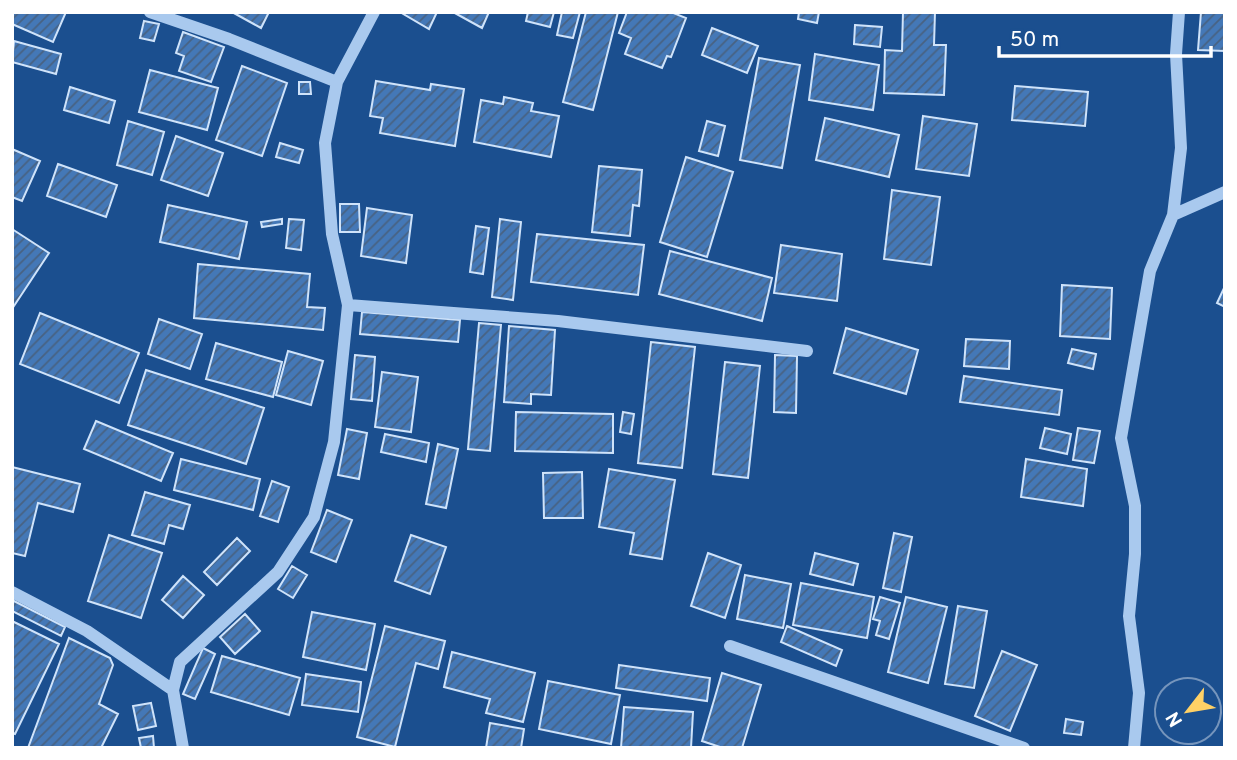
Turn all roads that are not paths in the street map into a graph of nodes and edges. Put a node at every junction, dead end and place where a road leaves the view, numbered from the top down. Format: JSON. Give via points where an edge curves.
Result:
{"nodes":[{"id":1,"x":150,"y":12,"type":"edge"},
{"id":2,"x":374,"y":12,"type":"edge"},
{"id":3,"x":1180,"y":12,"type":"edge"},
{"id":4,"x":337,"y":82,"type":"junction"},
{"id":5,"x":1225,"y":192,"type":"edge"},
{"id":6,"x":1173,"y":215,"type":"junction"},
{"id":7,"x":348,"y":305,"type":"junction"},
{"id":8,"x":807,"y":351,"type":"dead end"},
{"id":9,"x":12,"y":592,"type":"edge"},
{"id":10,"x":730,"y":646,"type":"dead end"},
{"id":11,"x":173,"y":690,"type":"junction"},
{"id":12,"x":183,"y":748,"type":"edge"},
{"id":13,"x":1024,"y":748,"type":"edge"},
{"id":14,"x":1134,"y":748,"type":"edge"}],
"edges":[{"from":1,"to":4,"type":"street"},
{"from":2,"to":4,"type":"street"},
{"from":3,"to":6,"type":"street","via":[[1176,54],[1181,148]]},
{"from":4,"to":7,"type":"street","via":[[325,143],[332,234]]},
{"from":5,"to":6,"type":"street"},
{"from":6,"to":14,"type":"street","via":[[1150,271],[1121,438],[1135,506],[1129,617],[1139,693]]},
{"from":7,"to":8,"type":"street","via":[[558,321]]},
{"from":7,"to":11,"type":"street","via":[[334,442],[314,517],[278,572],[180,662]]},
{"from":9,"to":11,"type":"street","via":[[87,631]]},
{"from":10,"to":13,"type":"street"},
{"from":11,"to":12,"type":"street"}]}
